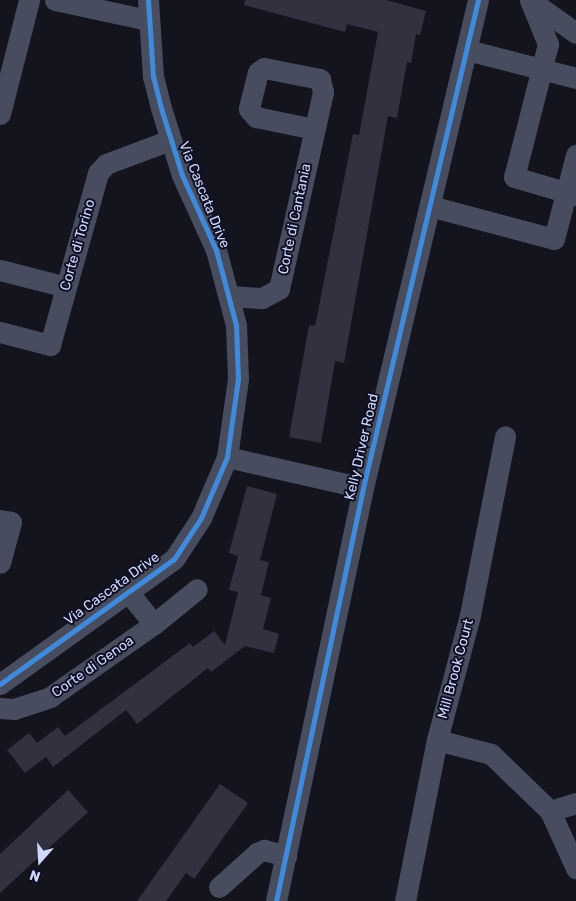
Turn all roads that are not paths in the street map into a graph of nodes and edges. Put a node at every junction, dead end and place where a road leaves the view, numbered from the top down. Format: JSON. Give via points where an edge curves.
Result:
{"nodes":[{"id":1,"x":29,"y":0,"type":"edge"},
{"id":2,"x":55,"y":0,"type":"edge"},
{"id":3,"x":478,"y":0,"type":"edge"},
{"id":4,"x":530,"y":0,"type":"edge"},
{"id":5,"x":148,"y":10,"type":"edge"},
{"id":6,"x":576,"y":33,"type":"edge"},
{"id":7,"x":467,"y":50,"type":"junction"},
{"id":8,"x":544,"y":70,"type":"junction"},
{"id":9,"x":576,"y":78,"type":"edge"},
{"id":10,"x":0,"y":114,"type":"edge"},
{"id":11,"x":314,"y":129,"type":"dead end"},
{"id":12,"x":170,"y":140,"type":"junction"},
{"id":13,"x":576,"y":156,"type":"edge"},
{"id":14,"x":572,"y":193,"type":"edge"},
{"id":15,"x":430,"y":206,"type":"junction"},
{"id":16,"x":0,"y":270,"type":"edge"},
{"id":17,"x":66,"y":287,"type":"junction"},
{"id":18,"x":231,"y":296,"type":"junction"},
{"id":19,"x":0,"y":332,"type":"edge"},
{"id":20,"x":505,"y":436,"type":"dead end"},
{"id":21,"x":227,"y":457,"type":"junction"},
{"id":22,"x":364,"y":488,"type":"junction"},
{"id":23,"x":0,"y":520,"type":"edge"},
{"id":24,"x":0,"y":563,"type":"edge"},
{"id":25,"x":198,"y":589,"type":"dead end"},
{"id":26,"x":128,"y":592,"type":"junction"},
{"id":27,"x":154,"y":624,"type":"junction"},
{"id":28,"x":0,"y":684,"type":"edge"},
{"id":29,"x":0,"y":708,"type":"edge"},
{"id":30,"x":437,"y":740,"type":"junction"},
{"id":31,"x":576,"y":803,"type":"edge"},
{"id":32,"x":550,"y":811,"type":"junction"},
{"id":33,"x":286,"y":856,"type":"junction"},
{"id":34,"x":576,"y":868,"type":"edge"},
{"id":35,"x":220,"y":887,"type":"dead end"},
{"id":36,"x":276,"y":901,"type":"edge"},
{"id":37,"x":405,"y":901,"type":"edge"}],
"edges":[{"from":1,"to":10,"type":"street"},
{"from":2,"to":5,"type":"street"},
{"from":3,"to":7,"type":"street","name":"Kelly Driver Road"},
{"from":4,"to":6,"type":"street"},
{"from":4,"to":8,"type":"street","via":[[548,37]]},
{"from":5,"to":12,"type":"street","name":"Via Cascata Drive","via":[[153,77]]},
{"from":7,"to":8,"type":"street"},
{"from":7,"to":15,"type":"street","name":"Kelly Driver Road"},
{"from":8,"to":9,"type":"street"},
{"from":8,"to":14,"type":"street","via":[[514,177]]},
{"from":11,"to":18,"type":"street","name":"Corte di Cantania","via":[[279,289],[262,298]]},
{"from":12,"to":17,"type":"street","name":"Corte di Torino","via":[[106,164],[98,173]]},
{"from":12,"to":18,"type":"street","name":"Via Cascata Drive"},
{"from":13,"to":14,"type":"street"},
{"from":14,"to":15,"type":"street","via":[[554,239]]},
{"from":15,"to":22,"type":"street","name":"Kelly Driver Road"},
{"from":16,"to":17,"type":"street"},
{"from":17,"to":19,"type":"street","name":"Corte di Torino","via":[[50,345]]},
{"from":18,"to":21,"type":"street","name":"Via Cascata Drive","via":[[240,352],[236,406]]},
{"from":20,"to":30,"type":"street","name":"Mill Brook Court","via":[[470,614]]},
{"from":21,"to":22,"type":"street"},
{"from":21,"to":26,"type":"street","name":"Via Cascata Drive","via":[[185,546]]},
{"from":22,"to":33,"type":"street","name":"Kelly Driver Road"},
{"from":23,"to":24,"type":"street","via":[[11,522]]},
{"from":25,"to":27,"type":"street","name":"Corte di Genoa"},
{"from":26,"to":27,"type":"street"},
{"from":26,"to":28,"type":"street","name":"Via Cascata Drive"},
{"from":27,"to":29,"type":"street","name":"Corte di Genoa","via":[[50,697],[14,709]]},
{"from":30,"to":32,"type":"street","via":[[491,754]]},
{"from":30,"to":37,"type":"street","name":"Mill Brook Court"},
{"from":31,"to":32,"type":"street"},
{"from":32,"to":34,"type":"street"},
{"from":33,"to":35,"type":"street","via":[[264,850],[257,852]]},
{"from":33,"to":36,"type":"street","name":"Kelly Driver Road"}]}
